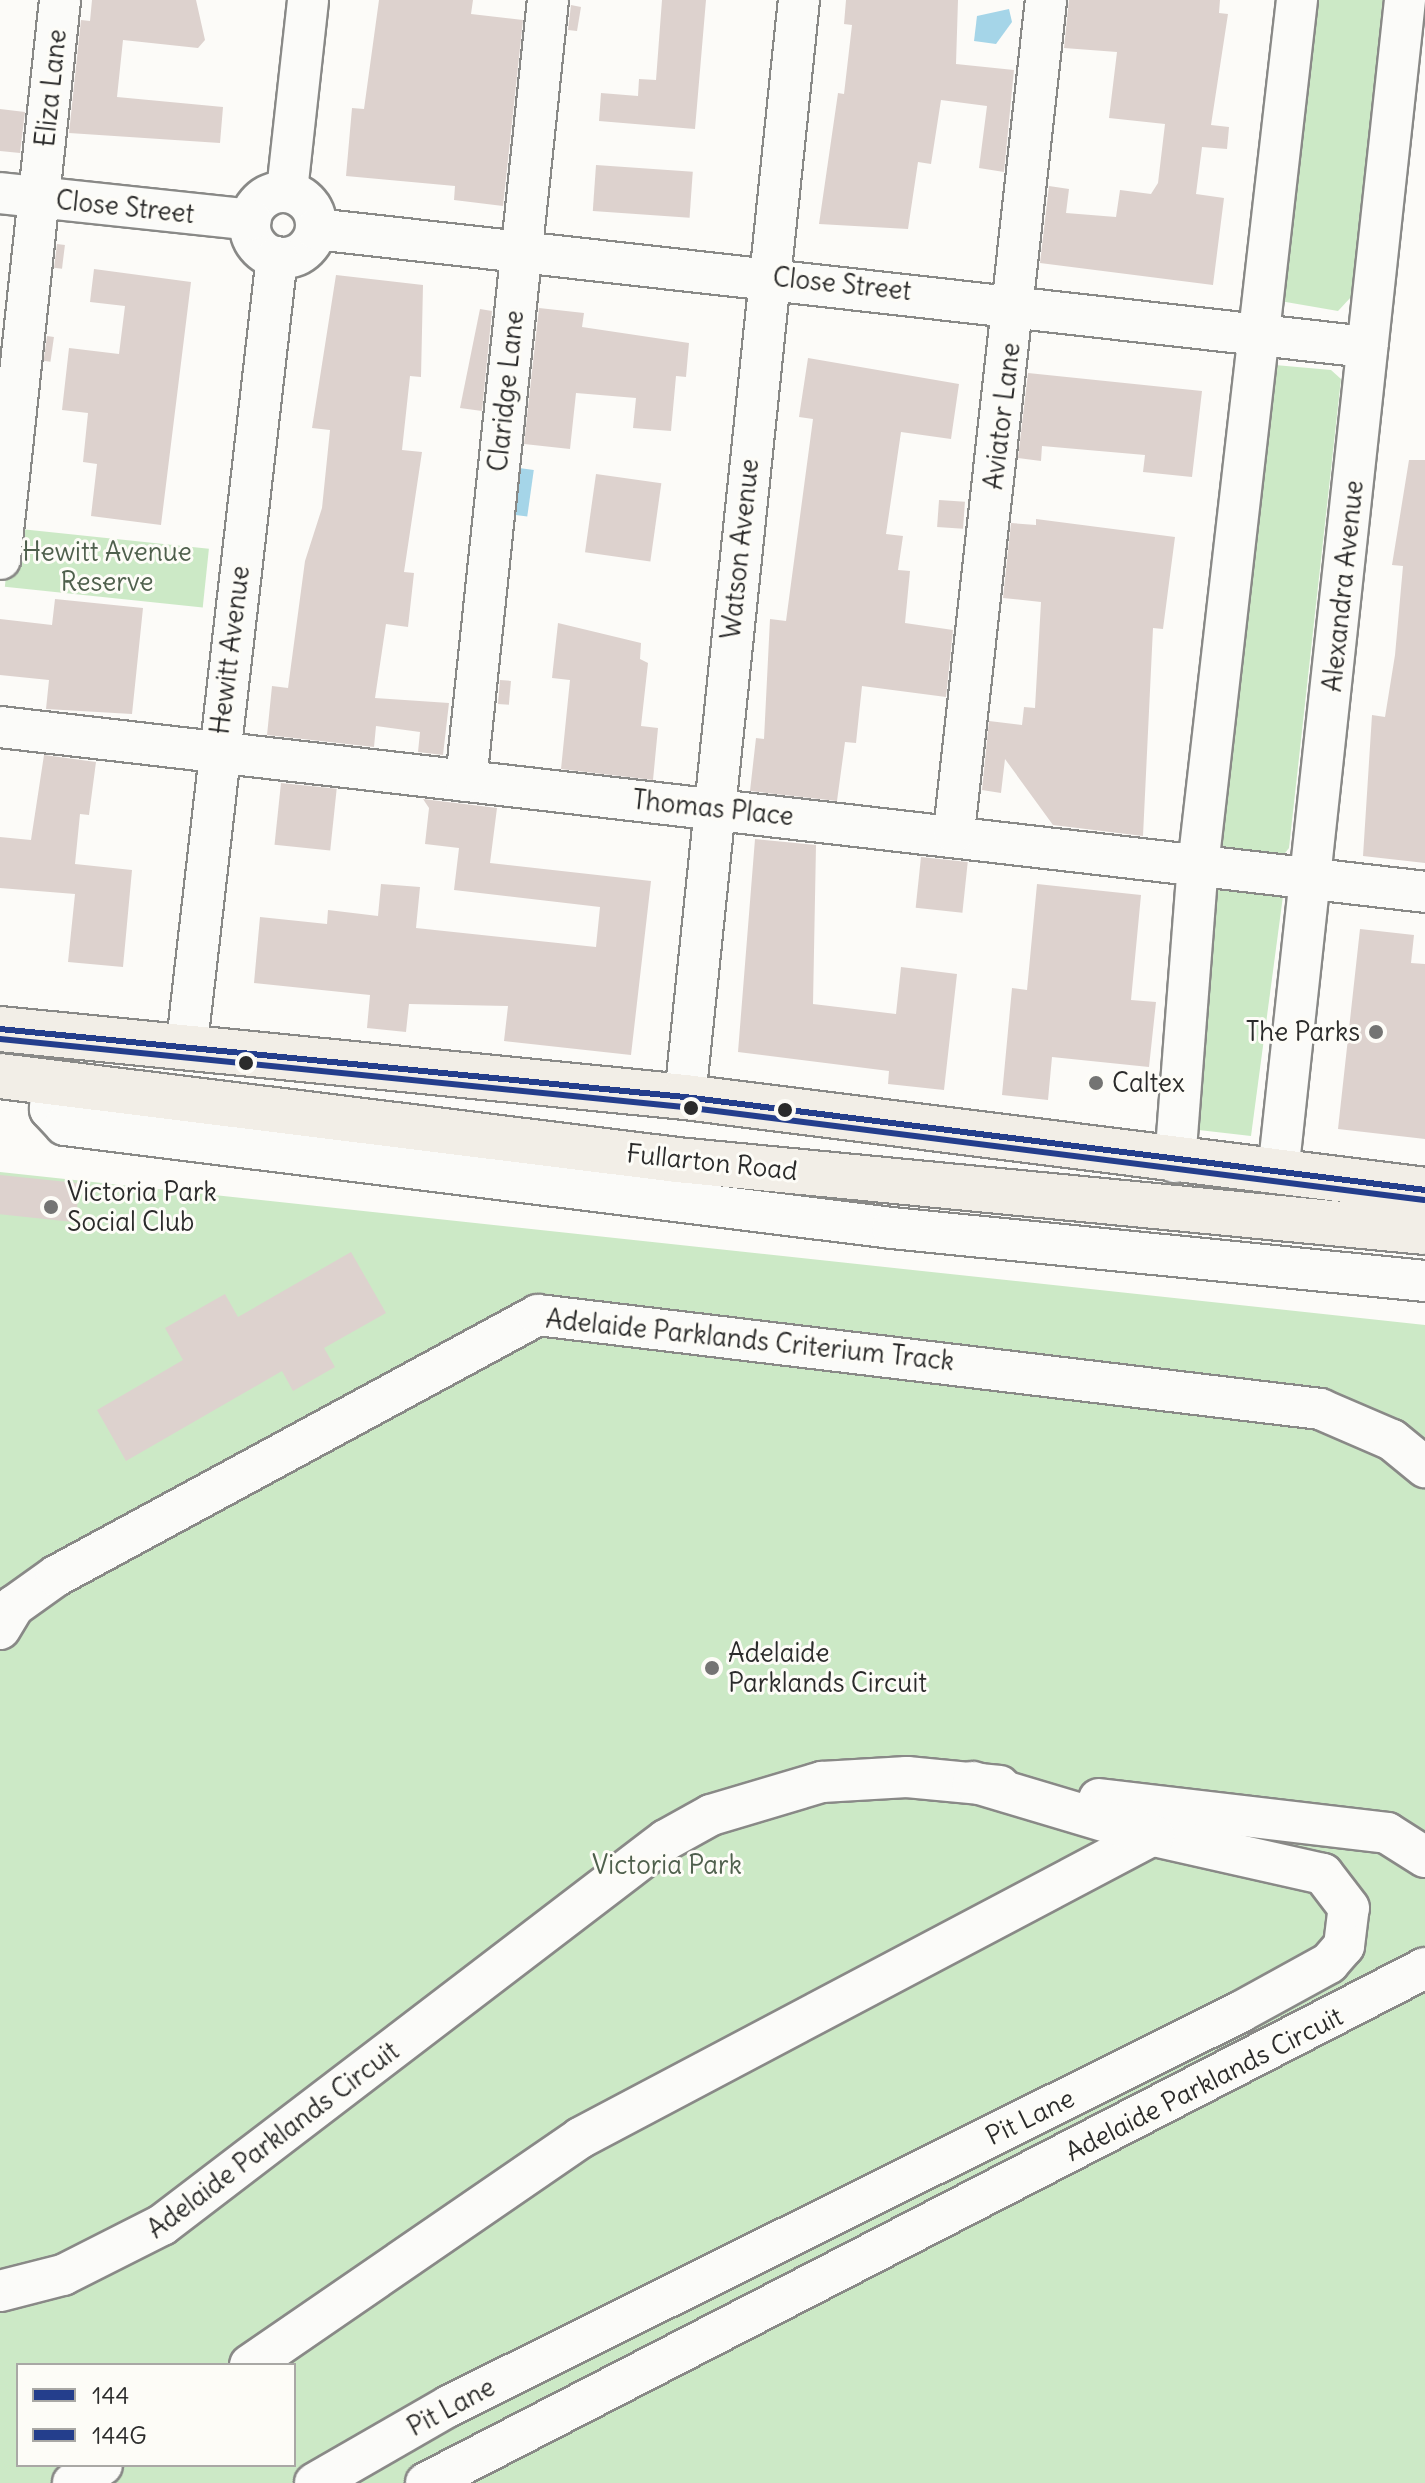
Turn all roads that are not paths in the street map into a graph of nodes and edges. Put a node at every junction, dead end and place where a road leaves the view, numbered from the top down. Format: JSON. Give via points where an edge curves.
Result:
{"nodes":[{"id":1,"x":60,"y":0,"type":"edge"},
{"id":2,"x":308,"y":0,"type":"edge"},
{"id":3,"x":548,"y":0,"type":"edge"},
{"id":4,"x":799,"y":0,"type":"edge"},
{"id":5,"x":1046,"y":0,"type":"edge"},
{"id":6,"x":1297,"y":0,"type":"edge"},
{"id":7,"x":1405,"y":0,"type":"edge"},
{"id":8,"x":287,"y":191,"type":"junction"},
{"id":9,"x":0,"y":193,"type":"edge"},
{"id":10,"x":39,"y":197,"type":"junction"},
{"id":11,"x":251,"y":220,"type":"junction"},
{"id":12,"x":316,"y":229,"type":"junction"},
{"id":13,"x":521,"y":249,"type":"junction"},
{"id":14,"x":277,"y":257,"type":"junction"},
{"id":15,"x":767,"y":275,"type":"junction"},
{"id":16,"x":1016,"y":304,"type":"junction"},
{"id":17,"x":1260,"y":335,"type":"junction"},
{"id":18,"x":1367,"y":347,"type":"junction"},
{"id":19,"x":0,"y":559,"type":"edge"},
{"id":20,"x":0,"y":727,"type":"edge"},
{"id":21,"x":218,"y":751,"type":"junction"},
{"id":22,"x":466,"y":781,"type":"junction"},
{"id":23,"x":715,"y":809,"type":"junction"},
{"id":24,"x":954,"y":832,"type":"junction"},
{"id":25,"x":1198,"y":866,"type":"junction"},
{"id":26,"x":1313,"y":880,"type":"junction"},
{"id":27,"x":1425,"y":892,"type":"edge"},
{"id":28,"x":0,"y":1029,"type":"edge"},
{"id":29,"x":187,"y":1043,"type":"junction"},
{"id":30,"x":0,"y":1076,"type":"edge"},
{"id":31,"x":49,"y":1084,"type":"junction"},
{"id":32,"x":0,"y":1085,"type":"edge"},
{"id":33,"x":685,"y":1097,"type":"junction"},
{"id":34,"x":181,"y":1102,"type":"junction"},
{"id":35,"x":677,"y":1160,"type":"junction"},
{"id":36,"x":1175,"y":1162,"type":"junction"},
{"id":37,"x":1278,"y":1173,"type":"junction"},
{"id":38,"x":1425,"y":1190,"type":"edge"},
{"id":39,"x":1184,"y":1204,"type":"junction"},
{"id":40,"x":1425,"y":1232,"type":"edge"},
{"id":41,"x":1425,"y":1281,"type":"edge"},
{"id":42,"x":1425,"y":1467,"type":"edge"},
{"id":43,"x":0,"y":1629,"type":"edge"},
{"id":44,"x":973,"y":1782,"type":"junction"},
{"id":45,"x":1190,"y":1811,"type":"junction"},
{"id":46,"x":1154,"y":1836,"type":"junction"},
{"id":47,"x":1425,"y":1857,"type":"edge"},
{"id":48,"x":1425,"y":1968,"type":"edge"},
{"id":49,"x":0,"y":2291,"type":"edge"},
{"id":50,"x":253,"y":2363,"type":"edge"},
{"id":51,"x":99,"y":2467,"type":"edge"},
{"id":52,"x":73,"y":2483,"type":"edge"},
{"id":53,"x":315,"y":2483,"type":"edge"},
{"id":54,"x":426,"y":2483,"type":"edge"}],
"edges":[{"from":1,"to":10,"type":"street","name":"Eliza Lane"},
{"from":2,"to":8,"type":"street"},
{"from":3,"to":13,"type":"street","name":"Claridge Lane"},
{"from":4,"to":15,"type":"street","name":"Watson Avenue"},
{"from":5,"to":16,"type":"street","name":"Aviator Lane"},
{"from":6,"to":17,"type":"street"},
{"from":7,"to":18,"type":"street","name":"Alexandra Avenue"},
{"from":8,"to":11,"type":"street","via":[[261,200]]},
{"from":8,"to":12,"type":"street","via":[[307,202]]},
{"from":9,"to":10,"type":"street","name":"Close Street"},
{"from":10,"to":11,"type":"street","name":"Close Street"},
{"from":10,"to":19,"type":"street","name":"Eliza Lane"},
{"from":11,"to":14,"type":"street","via":[[258,245]]},
{"from":12,"to":13,"type":"street","name":"Close Street"},
{"from":12,"to":14,"type":"street","via":[[306,249]]},
{"from":13,"to":15,"type":"street","name":"Close Street"},
{"from":13,"to":22,"type":"street","name":"Claridge Lane"},
{"from":14,"to":21,"type":"street","name":"Hewitt Avenue"},
{"from":15,"to":16,"type":"street","name":"Close Street"},
{"from":15,"to":23,"type":"street","name":"Watson Avenue"},
{"from":16,"to":17,"type":"street","name":"Close Street"},
{"from":16,"to":24,"type":"street","name":"Aviator Lane"},
{"from":17,"to":18,"type":"street","name":"Close Street"},
{"from":17,"to":25,"type":"street"},
{"from":18,"to":26,"type":"street","name":"Alexandra Avenue"},
{"from":20,"to":21,"type":"street","name":"Thomas Place"},
{"from":21,"to":22,"type":"street","name":"Thomas Place"},
{"from":21,"to":29,"type":"street","name":"Hewitt Avenue"},
{"from":22,"to":23,"type":"street","name":"Thomas Place"},
{"from":23,"to":24,"type":"street","name":"Thomas Place"},
{"from":23,"to":33,"type":"street","name":"Watson Avenue"},
{"from":24,"to":25,"type":"street","name":"Thomas Place"},
{"from":25,"to":26,"type":"street","name":"Thomas Place"},
{"from":25,"to":36,"type":"street"},
{"from":26,"to":27,"type":"street","name":"Thomas Place"},
{"from":26,"to":37,"type":"street","name":"Alexandra Avenue"},
{"from":28,"to":29,"type":"highway"},
{"from":29,"to":33,"type":"highway"},
{"from":29,"to":34,"type":"highway"},
{"from":30,"to":31,"type":"highway","name":"Fullarton Road"},
{"from":31,"to":32,"type":"highway"},
{"from":31,"to":34,"type":"highway","name":"Fullarton Road"},
{"from":31,"to":41,"type":"street","via":[[50,1109],[65,1125],[892,1228]]},
{"from":33,"to":35,"type":"highway"},
{"from":33,"to":36,"type":"highway"},
{"from":34,"to":35,"type":"highway","name":"Fullarton Road"},
{"from":35,"to":39,"type":"highway","name":"Fullarton Road"},
{"from":36,"to":37,"type":"highway"},
{"from":36,"to":39,"type":"highway"},
{"from":37,"to":38,"type":"highway"},
{"from":39,"to":40,"type":"highway","name":"Fullarton Road"},
{"from":42,"to":43,"type":"street","name":"Adelaide Parklands Criterium Track","via":[[1380,1433],[1320,1409],[538,1315],[56,1576],[14,1606]]},
{"from":44,"to":45,"type":"street","name":"Adelaide Parklands Circuit"},
{"from":44,"to":46,"type":"street","name":"Pit Lane"},
{"from":44,"to":49,"type":"street","name":"Adelaide Parklands Circuit","via":[[822,1782],[711,1815],[666,1840],[162,2225],[63,2275]]},
{"from":45,"to":46,"type":"street"},
{"from":45,"to":47,"type":"street","name":"Adelaide Parklands Circuit","via":[[1387,1833]]},
{"from":46,"to":50,"type":"street","via":[[580,2138]]},
{"from":46,"to":53,"type":"street","name":"Pit Lane","via":[[1323,1874],[1349,1908],[1344,1946],[1329,1963],[1240,2012],[463,2399]]},
{"from":48,"to":54,"type":"street","name":"Adelaide Parklands Circuit"},
{"from":51,"to":52,"type":"street"}]}
